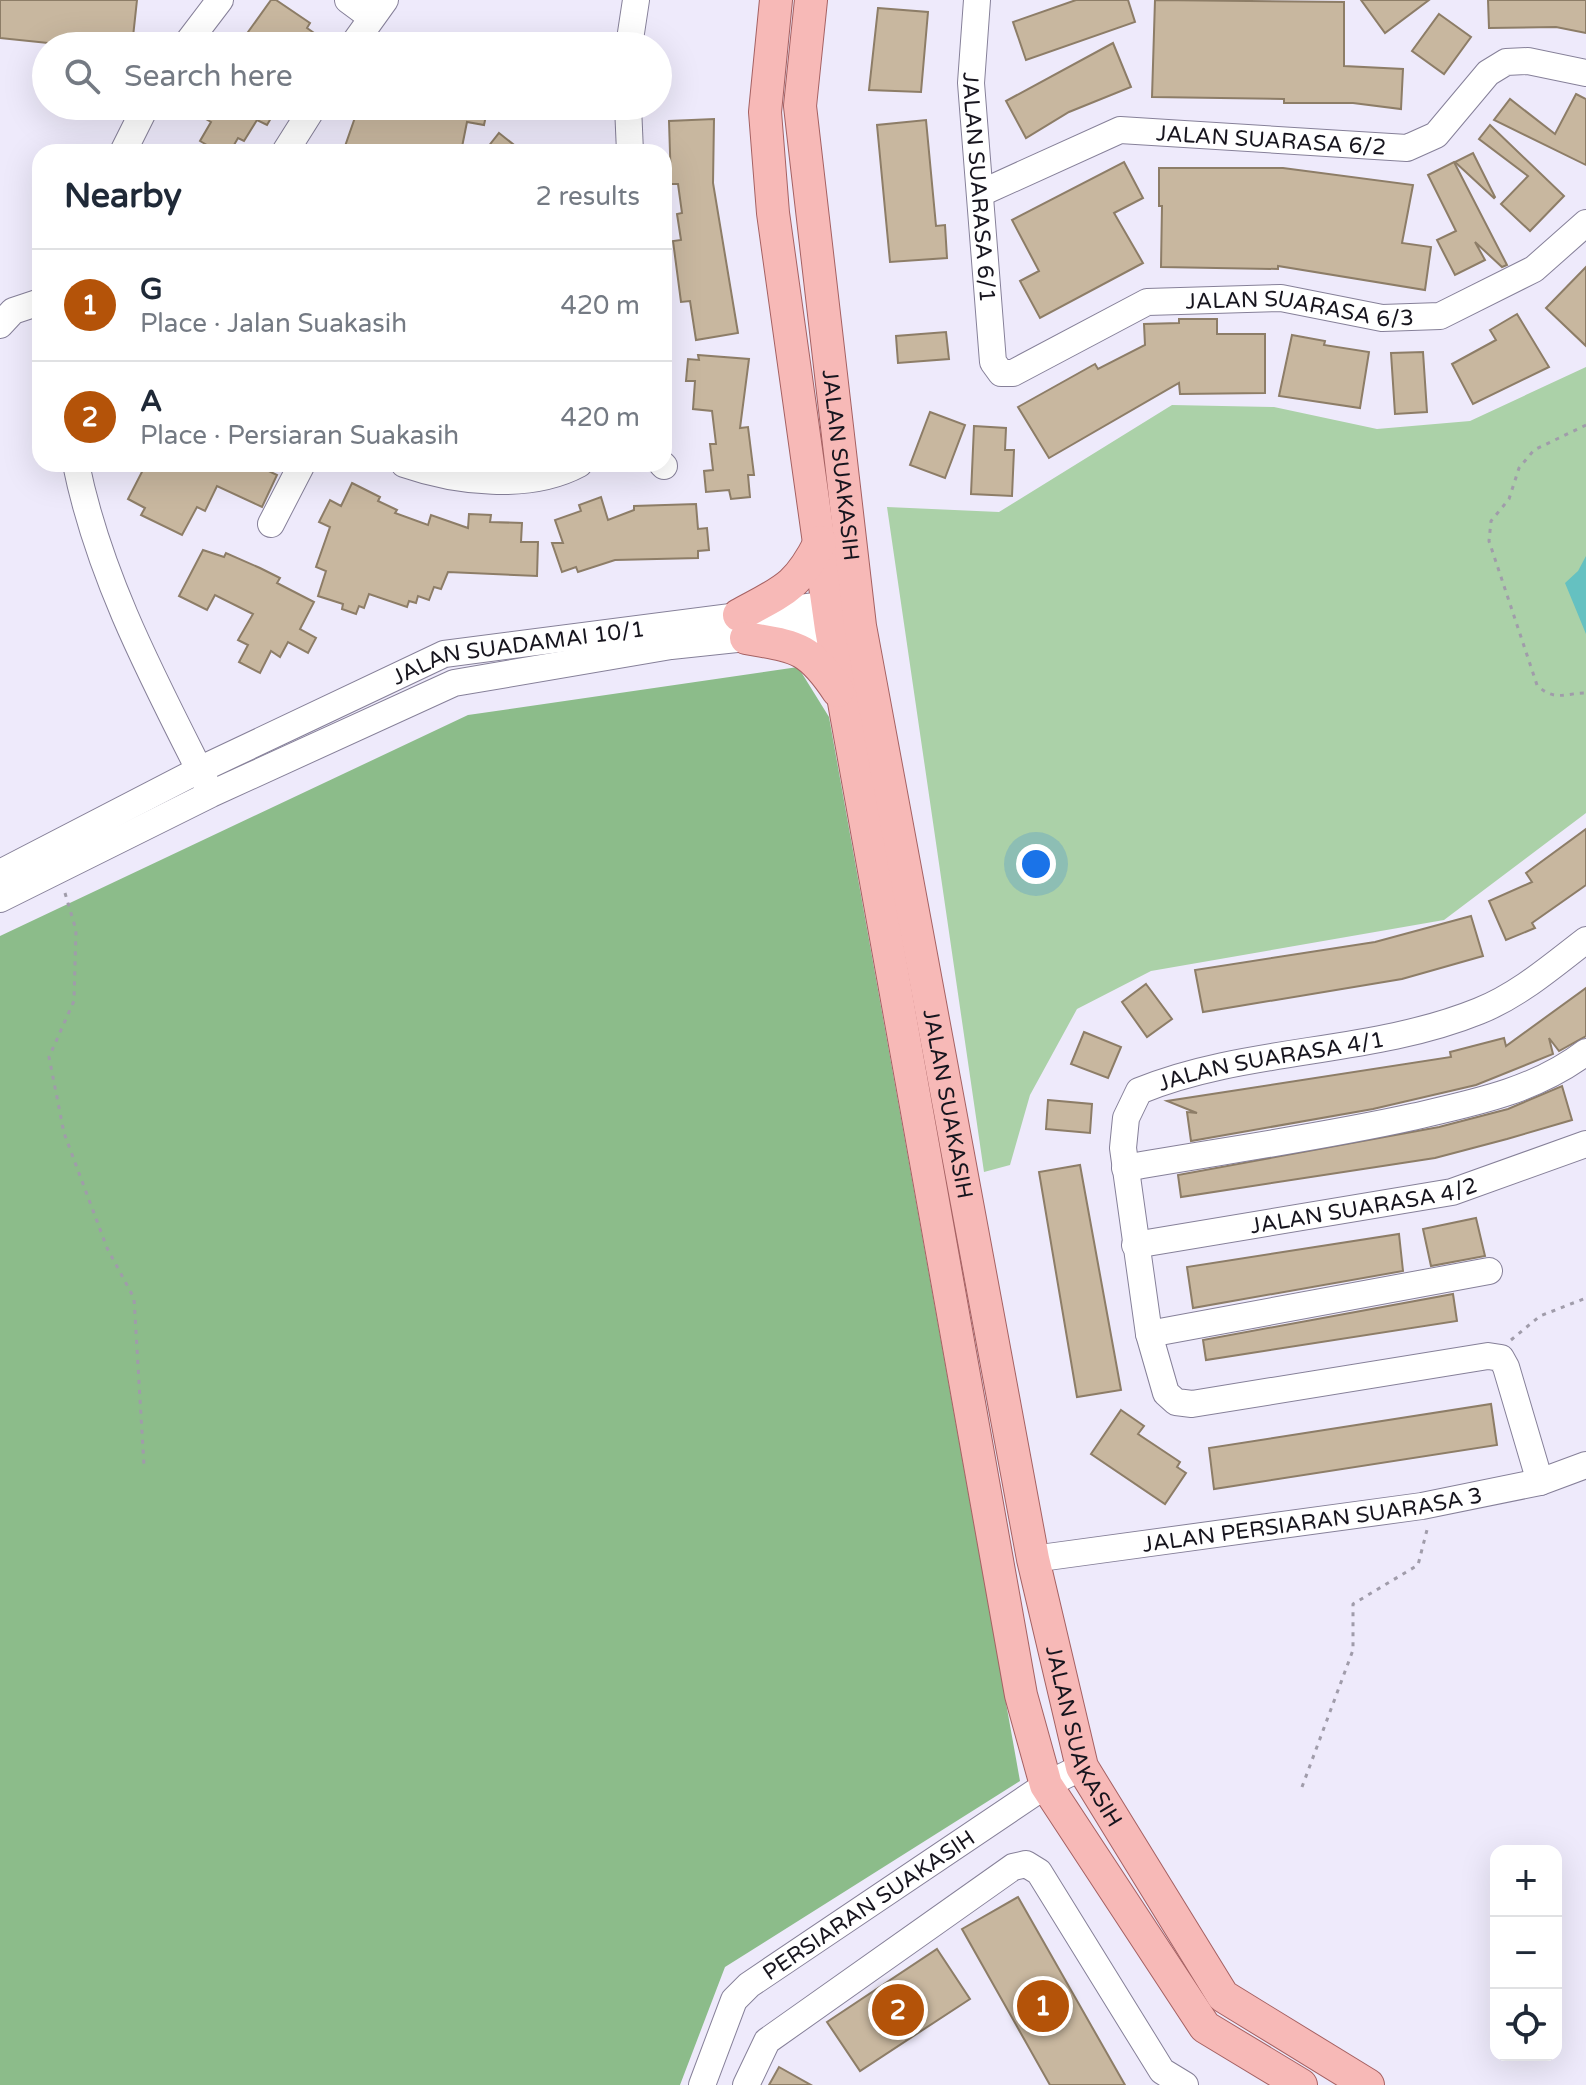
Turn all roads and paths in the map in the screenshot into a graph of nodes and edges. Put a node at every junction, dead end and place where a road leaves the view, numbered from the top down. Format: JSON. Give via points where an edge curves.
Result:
{"nodes":[{"id":1,"x":220,"y":0,"type":"edge"},
{"id":2,"x":348,"y":0,"type":"edge"},
{"id":3,"x":636,"y":0,"type":"edge"},
{"id":4,"x":776,"y":0,"type":"edge"},
{"id":5,"x":811,"y":0,"type":"edge"},
{"id":6,"x":977,"y":0,"type":"edge"},
{"id":7,"x":378,"y":9,"type":"edge"},
{"id":8,"x":196,"y":32,"type":"edge"},
{"id":9,"x":362,"y":32,"type":"edge"},
{"id":10,"x":631,"y":32,"type":"edge"},
{"id":11,"x":1586,"y":73,"type":"edge"},
{"id":12,"x":139,"y":120,"type":"edge"},
{"id":13,"x":306,"y":120,"type":"edge"},
{"id":14,"x":629,"y":120,"type":"edge"},
{"id":15,"x":127,"y":144,"type":"edge"},
{"id":16,"x":293,"y":144,"type":"edge"},
{"id":17,"x":630,"y":144,"type":"edge"},
{"id":18,"x":981,"y":193,"type":"junction"},
{"id":19,"x":1586,"y":223,"type":"edge"},
{"id":20,"x":32,"y":305,"type":"edge"},
{"id":21,"x":0,"y":325,"type":"edge"},
{"id":22,"x":1001,"y":373,"type":"joint"},
{"id":23,"x":1586,"y":425,"type":"edge"},
{"id":24,"x":78,"y":472,"type":"edge"},
{"id":25,"x":298,"y":472,"type":"edge"},
{"id":26,"x":443,"y":472,"type":"edge"},
{"id":27,"x":554,"y":472,"type":"edge"},
{"id":28,"x":271,"y":524,"type":"dead end"},
{"id":29,"x":820,"y":542,"type":"junction"},
{"id":30,"x":844,"y":615,"type":"junction"},
{"id":31,"x":742,"y":626,"type":"junction"},
{"id":32,"x":1586,"y":693,"type":"edge"},
{"id":33,"x":842,"y":697,"type":"junction"},
{"id":34,"x":178,"y":727,"type":"junction"},
{"id":35,"x":248,"y":747,"type":"junction"},
{"id":36,"x":199,"y":770,"type":"junction"},
{"id":37,"x":155,"y":793,"type":"junction"},
{"id":38,"x":211,"y":794,"type":"junction"},
{"id":39,"x":58,"y":870,"type":"junction"},
{"id":40,"x":0,"y":873,"type":"edge"},
{"id":41,"x":0,"y":899,"type":"edge"},
{"id":42,"x":1586,"y":940,"type":"edge"},
{"id":43,"x":1586,"y":1052,"type":"edge"},
{"id":44,"x":1586,"y":1144,"type":"edge"},
{"id":45,"x":1125,"y":1168,"type":"junction"},
{"id":46,"x":1135,"y":1245,"type":"junction"},
{"id":47,"x":1489,"y":1271,"type":"dead end"},
{"id":48,"x":1586,"y":1298,"type":"edge"},
{"id":49,"x":1149,"y":1334,"type":"junction"},
{"id":50,"x":1501,"y":1358,"type":"junction"},
{"id":51,"x":1586,"y":1465,"type":"edge"},
{"id":52,"x":144,"y":1466,"type":"dead end"},
{"id":53,"x":1540,"y":1482,"type":"junction"},
{"id":54,"x":1422,"y":1506,"type":"junction"},
{"id":55,"x":1033,"y":1559,"type":"junction"},
{"id":56,"x":1082,"y":1767,"type":"junction"},
{"id":57,"x":1046,"y":1785,"type":"junction"},
{"id":58,"x":1302,"y":1787,"type":"dead end"},
{"id":59,"x":702,"y":2085,"type":"edge"},
{"id":60,"x":746,"y":2085,"type":"edge"},
{"id":61,"x":1185,"y":2085,"type":"edge"},
{"id":62,"x":1301,"y":2085,"type":"edge"},
{"id":63,"x":1368,"y":2085,"type":"edge"}],
"edges":[{"from":1,"to":8,"type":"street"},
{"from":2,"to":7,"type":"street"},
{"from":3,"to":10,"type":"street"},
{"from":4,"to":29,"type":"main road","name":"JALAN SUAKASIH","via":[[765,112]]},
{"from":5,"to":30,"type":"main road","name":"JALAN SUAKASIH","via":[[800,106]]},
{"from":6,"to":18,"type":"street","name":"JALAN SUARASA 6/1","via":[[971,83]]},
{"from":7,"to":9,"type":"street"},
{"from":11,"to":18,"type":"street","name":"JALAN SUARASA 6/2","via":[[1506,62],[1488,73],[1436,135],[1407,148],[1120,130]]},
{"from":12,"to":15,"type":"street"},
{"from":13,"to":16,"type":"street"},
{"from":14,"to":17,"type":"street"},
{"from":18,"to":22,"type":"street","name":"JALAN SUARASA 6/1","via":[[993,362]]},
{"from":19,"to":22,"type":"street","name":"JALAN SUARASA 6/3","via":[[1534,269],[1440,316],[1382,318],[1281,298],[1147,302],[1013,373]]},
{"from":20,"to":21,"type":"street","via":[[13,311]]},
{"from":23,"to":32,"type":"path","via":[[1534,450],[1491,521],[1489,541],[1537,685],[1558,698]]},
{"from":24,"to":34,"type":"street","via":[[130,634]]},
{"from":25,"to":28,"type":"street"},
{"from":26,"to":27,"type":"street","via":[[487,481],[532,479]]},
{"from":29,"to":30,"type":"main road","name":"JALAN SUAKASIH"},
{"from":29,"to":31,"type":"main road","via":[[804,573]]},
{"from":30,"to":31,"type":"street","name":"JALAN SUADAMAI 10/1"},
{"from":30,"to":33,"type":"main road","name":"JALAN SUAKASIH"},
{"from":30,"to":55,"type":"main road","name":"JALAN SUAKASIH"},
{"from":31,"to":33,"type":"main road","via":[[798,647],[822,666]]},
{"from":31,"to":35,"type":"street","name":"JALAN SUADAMAI 10/1","via":[[444,654]]},
{"from":31,"to":38,"type":"street","name":"JALAN SUADAMAI 10/1","via":[[671,646],[454,683]]},
{"from":33,"to":57,"type":"main road","name":"JALAN SUAKASIH","via":[[1021,1695]]},
{"from":34,"to":35,"type":"street","via":[[217,746]]},
{"from":34,"to":36,"type":"street"},
{"from":34,"to":37,"type":"street","via":[[172,770]]},
{"from":35,"to":36,"type":"street","name":"JALAN SUADAMAI 10/1"},
{"from":36,"to":37,"type":"street","name":"JALAN SUADAMAI 10/1"},
{"from":36,"to":38,"type":"street"},
{"from":37,"to":40,"type":"street","name":"JALAN SUADAMAI 10/1"},
{"from":38,"to":39,"type":"street","name":"JALAN SUADAMAI 10/1"},
{"from":39,"to":41,"type":"street","name":"JALAN SUADAMAI 10/1"},
{"from":39,"to":52,"type":"path","via":[[76,930],[74,1001],[49,1057],[64,1133],[107,1248],[134,1298]]},
{"from":42,"to":45,"type":"street","name":"JALAN SUARASA 4/1","via":[[1512,996],[1477,1012],[1169,1079],[1139,1091],[1126,1118]]},
{"from":43,"to":45,"type":"street","via":[[1561,1071],[1494,1099],[1316,1139]]},
{"from":44,"to":46,"type":"street","name":"JALAN SUARASA 4/2","via":[[1452,1192]]},
{"from":45,"to":46,"type":"street","name":"JALAN SUARASA 4/1"},
{"from":46,"to":49,"type":"street","name":"JALAN SUARASA 4/1"},
{"from":47,"to":49,"type":"street"},
{"from":48,"to":50,"type":"path","via":[[1519,1329]]},
{"from":49,"to":50,"type":"street","name":"JALAN SUARASA 4/1","via":[[1166,1393],[1176,1402],[1192,1404]]},
{"from":50,"to":53,"type":"street"},
{"from":51,"to":53,"type":"street","name":"JALAN PERSIARAN SUARASA 3"},
{"from":53,"to":54,"type":"street","name":"JALAN PERSIARAN SUARASA 3"},
{"from":54,"to":55,"type":"street","name":"JALAN PERSIARAN SUARASA 3"},
{"from":54,"to":58,"type":"path","via":[[1428,1524],[1418,1565],[1353,1604],[1353,1650]]},
{"from":55,"to":56,"type":"main road","name":"JALAN SUAKASIH"},
{"from":56,"to":57,"type":"street","name":"PERSIARAN SUAKASIH"},
{"from":56,"to":63,"type":"main road","name":"JALAN SUAKASIH","via":[[1223,1996]]},
{"from":57,"to":59,"type":"street","name":"PERSIARAN SUAKASIH","via":[[749,1985],[734,2000]]},
{"from":57,"to":62,"type":"main road","name":"JALAN SUAKASIH","via":[[1205,2027]]},
{"from":60,"to":61,"type":"street","via":[[767,2041],[1013,1867],[1026,1864],[1039,1872],[1162,2071]]}]}
